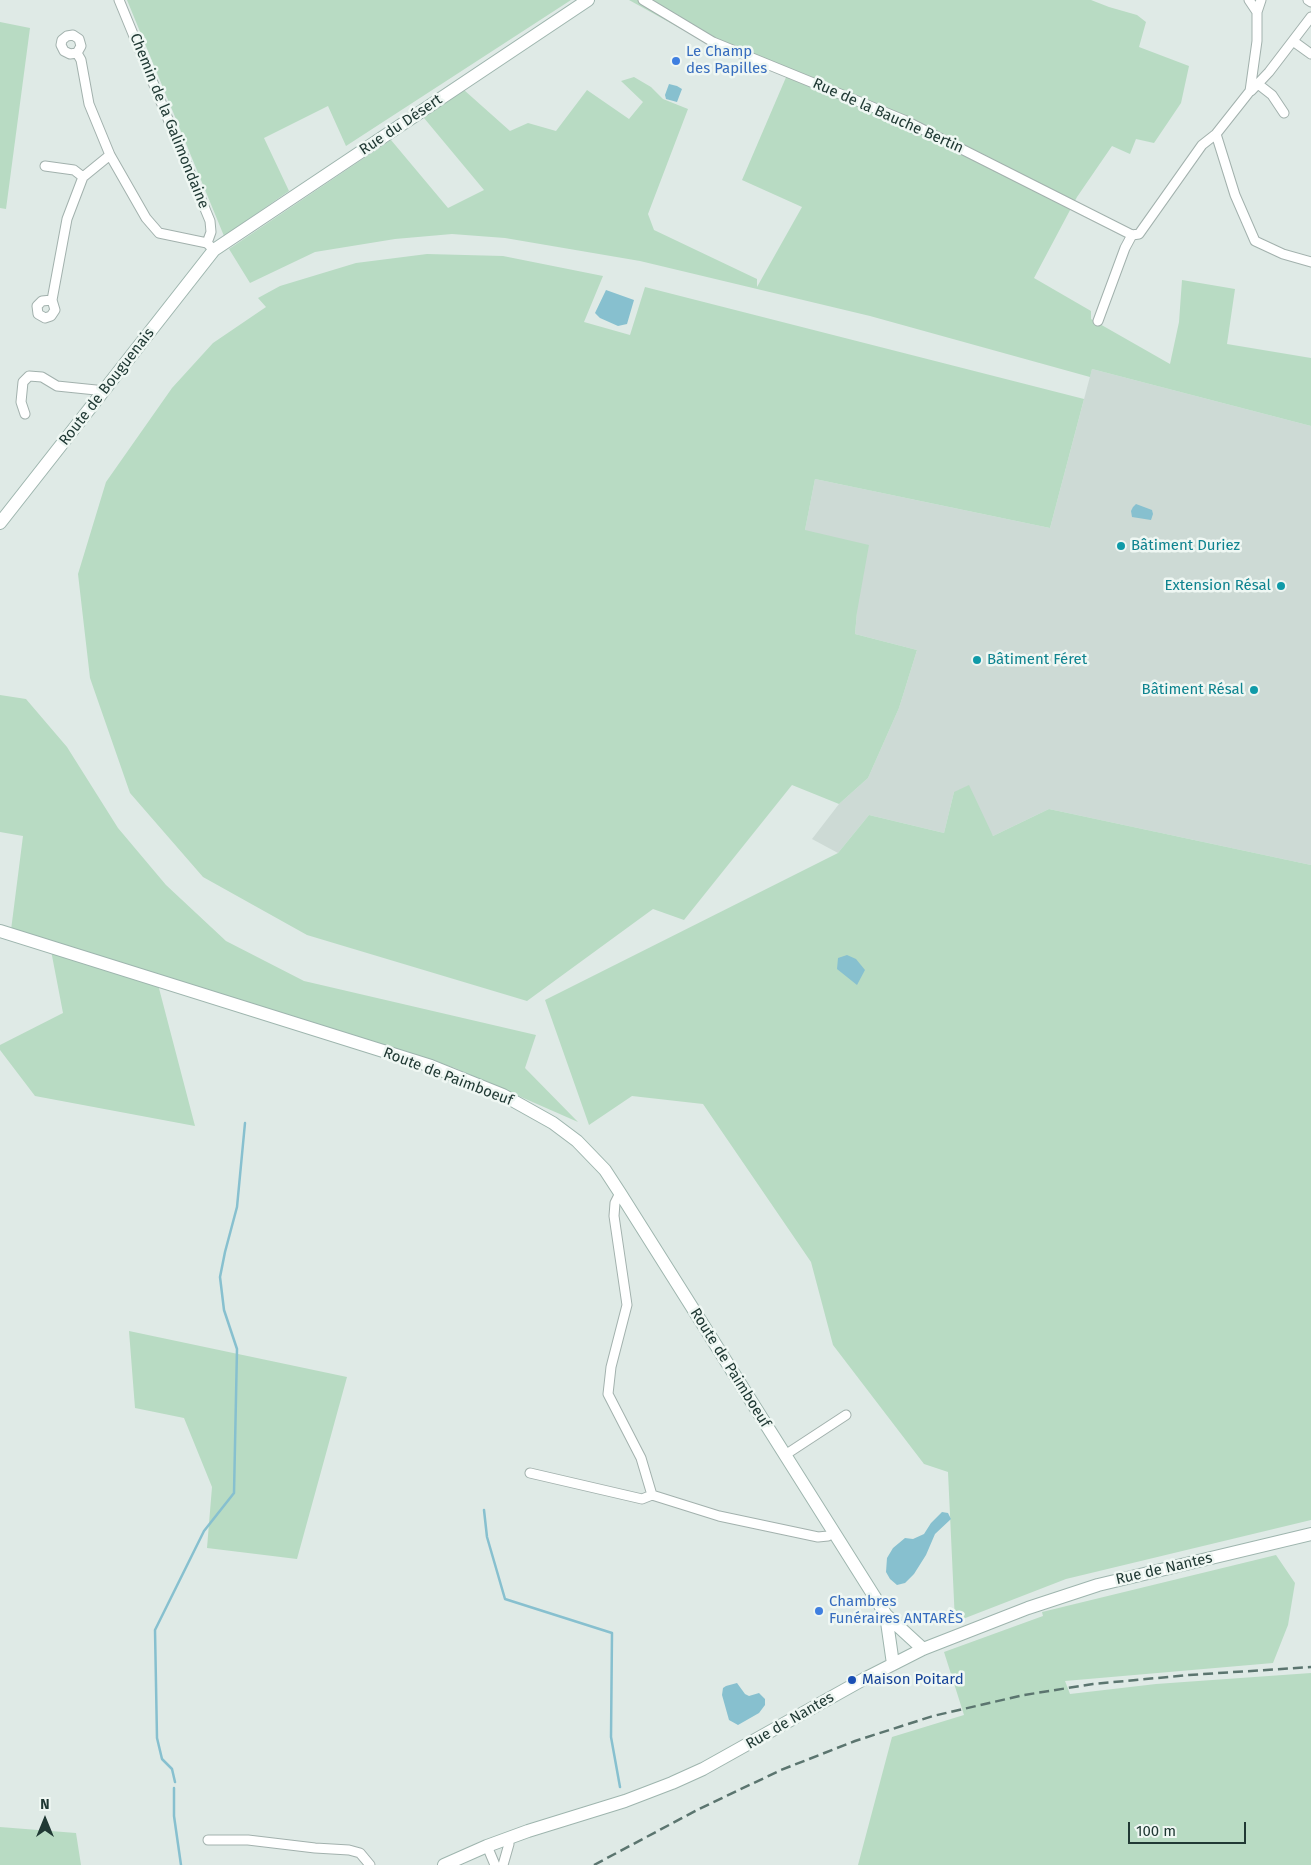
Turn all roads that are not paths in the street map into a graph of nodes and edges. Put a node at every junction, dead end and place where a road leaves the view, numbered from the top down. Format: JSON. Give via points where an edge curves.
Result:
{"nodes":[{"id":1,"x":119,"y":0,"type":"edge"},
{"id":2,"x":588,"y":0,"type":"edge"},
{"id":3,"x":643,"y":0,"type":"edge"},
{"id":4,"x":1250,"y":0,"type":"edge"},
{"id":5,"x":1261,"y":0,"type":"edge"},
{"id":6,"x":1308,"y":0,"type":"edge"},
{"id":7,"x":1311,"y":2,"type":"edge"},
{"id":8,"x":1257,"y":12,"type":"junction"},
{"id":9,"x":1311,"y":17,"type":"edge"},
{"id":10,"x":1293,"y":41,"type":"junction"},
{"id":11,"x":77,"y":53,"type":"dead end"},
{"id":12,"x":1311,"y":54,"type":"edge"},
{"id":13,"x":1258,"y":84,"type":"junction"},
{"id":14,"x":1250,"y":91,"type":"junction"},
{"id":15,"x":1284,"y":113,"type":"dead end"},
{"id":16,"x":1216,"y":134,"type":"junction"},
{"id":17,"x":110,"y":155,"type":"junction"},
{"id":18,"x":45,"y":166,"type":"dead end"},
{"id":19,"x":82,"y":177,"type":"junction"},
{"id":20,"x":1132,"y":235,"type":"junction"},
{"id":21,"x":210,"y":247,"type":"junction"},
{"id":22,"x":1311,"y":262,"type":"edge"},
{"id":23,"x":52,"y":300,"type":"dead end"},
{"id":24,"x":1098,"y":321,"type":"dead end"},
{"id":25,"x":102,"y":393,"type":"junction"},
{"id":26,"x":25,"y":414,"type":"dead end"},
{"id":27,"x":0,"y":524,"type":"edge"},
{"id":28,"x":0,"y":931,"type":"edge"},
{"id":29,"x":620,"y":1193,"type":"junction"},
{"id":30,"x":846,"y":1415,"type":"dead end"},
{"id":31,"x":785,"y":1455,"type":"junction"},
{"id":32,"x":530,"y":1473,"type":"dead end"},
{"id":33,"x":652,"y":1494,"type":"junction"},
{"id":34,"x":833,"y":1533,"type":"junction"},
{"id":35,"x":1311,"y":1534,"type":"edge"},
{"id":36,"x":886,"y":1615,"type":"junction"},
{"id":37,"x":923,"y":1649,"type":"junction"},
{"id":38,"x":893,"y":1664,"type":"junction"},
{"id":39,"x":508,"y":1839,"type":"junction"},
{"id":40,"x":208,"y":1840,"type":"dead end"},
{"id":41,"x":487,"y":1846,"type":"junction"},
{"id":42,"x":370,"y":1865,"type":"edge"},
{"id":43,"x":444,"y":1865,"type":"edge"},
{"id":44,"x":496,"y":1865,"type":"edge"},
{"id":45,"x":503,"y":1865,"type":"edge"}],
"edges":[{"from":1,"to":21,"type":"street","name":"Chemin de la Galimondaine","via":[[210,221]]},
{"from":2,"to":21,"type":"street","name":"Rue du Désert"},
{"from":3,"to":20,"type":"street","name":"Rue de la Bauche Bertin","via":[[713,42],[904,120]]},
{"from":4,"to":8,"type":"street"},
{"from":5,"to":8,"type":"street"},
{"from":6,"to":7,"type":"street"},
{"from":8,"to":14,"type":"street","via":[[1257,41]]},
{"from":9,"to":10,"type":"street"},
{"from":10,"to":12,"type":"street"},
{"from":10,"to":13,"type":"street"},
{"from":11,"to":17,"type":"street","via":[[89,104]]},
{"from":13,"to":14,"type":"street"},
{"from":13,"to":15,"type":"street","via":[[1272,95]]},
{"from":14,"to":16,"type":"street"},
{"from":16,"to":20,"type":"street","via":[[1202,145],[1139,234]]},
{"from":16,"to":22,"type":"street","via":[[1235,195],[1255,241]]},
{"from":17,"to":19,"type":"street"},
{"from":17,"to":21,"type":"street","via":[[134,198],[159,233]]},
{"from":18,"to":19,"type":"street","via":[[74,170]]},
{"from":19,"to":23,"type":"street","via":[[67,219]]},
{"from":20,"to":24,"type":"street"},
{"from":21,"to":25,"type":"street","name":"Route de Bouguenais"},
{"from":25,"to":26,"type":"street","via":[[57,386],[42,377],[29,376],[23,382],[21,402]]},
{"from":25,"to":27,"type":"street","name":"Route de Bouguenais"},
{"from":28,"to":29,"type":"street","name":"Route de Paimboeuf","via":[[431,1066],[503,1095],[553,1123],[577,1141],[605,1170]]},
{"from":29,"to":31,"type":"street","name":"Route de Paimboeuf"},
{"from":29,"to":33,"type":"street","via":[[614,1216],[627,1304],[611,1367],[608,1394],[641,1458]]},
{"from":30,"to":31,"type":"street"},
{"from":31,"to":34,"type":"street","name":"Route de Paimboeuf"},
{"from":32,"to":33,"type":"street","via":[[642,1499]]},
{"from":33,"to":34,"type":"street","via":[[719,1516],[818,1537]]},
{"from":34,"to":36,"type":"street","name":"Route de Paimboeuf"},
{"from":35,"to":37,"type":"street","name":"Rue de Nantes","via":[[1086,1588]]},
{"from":36,"to":37,"type":"street","name":"Route de Paimboeuf"},
{"from":36,"to":38,"type":"street","name":"Route de Paimboeuf"},
{"from":37,"to":38,"type":"street","name":"Rue de Nantes"},
{"from":38,"to":39,"type":"street","name":"Rue de Nantes","via":[[695,1773],[649,1793]]},
{"from":39,"to":41,"type":"street","name":"Rue de Nantes"},
{"from":39,"to":45,"type":"street"},
{"from":40,"to":42,"type":"street","via":[[248,1840],[349,1850],[360,1853]]},
{"from":41,"to":43,"type":"street","name":"Rue de Nantes"},
{"from":41,"to":44,"type":"street"}]}
